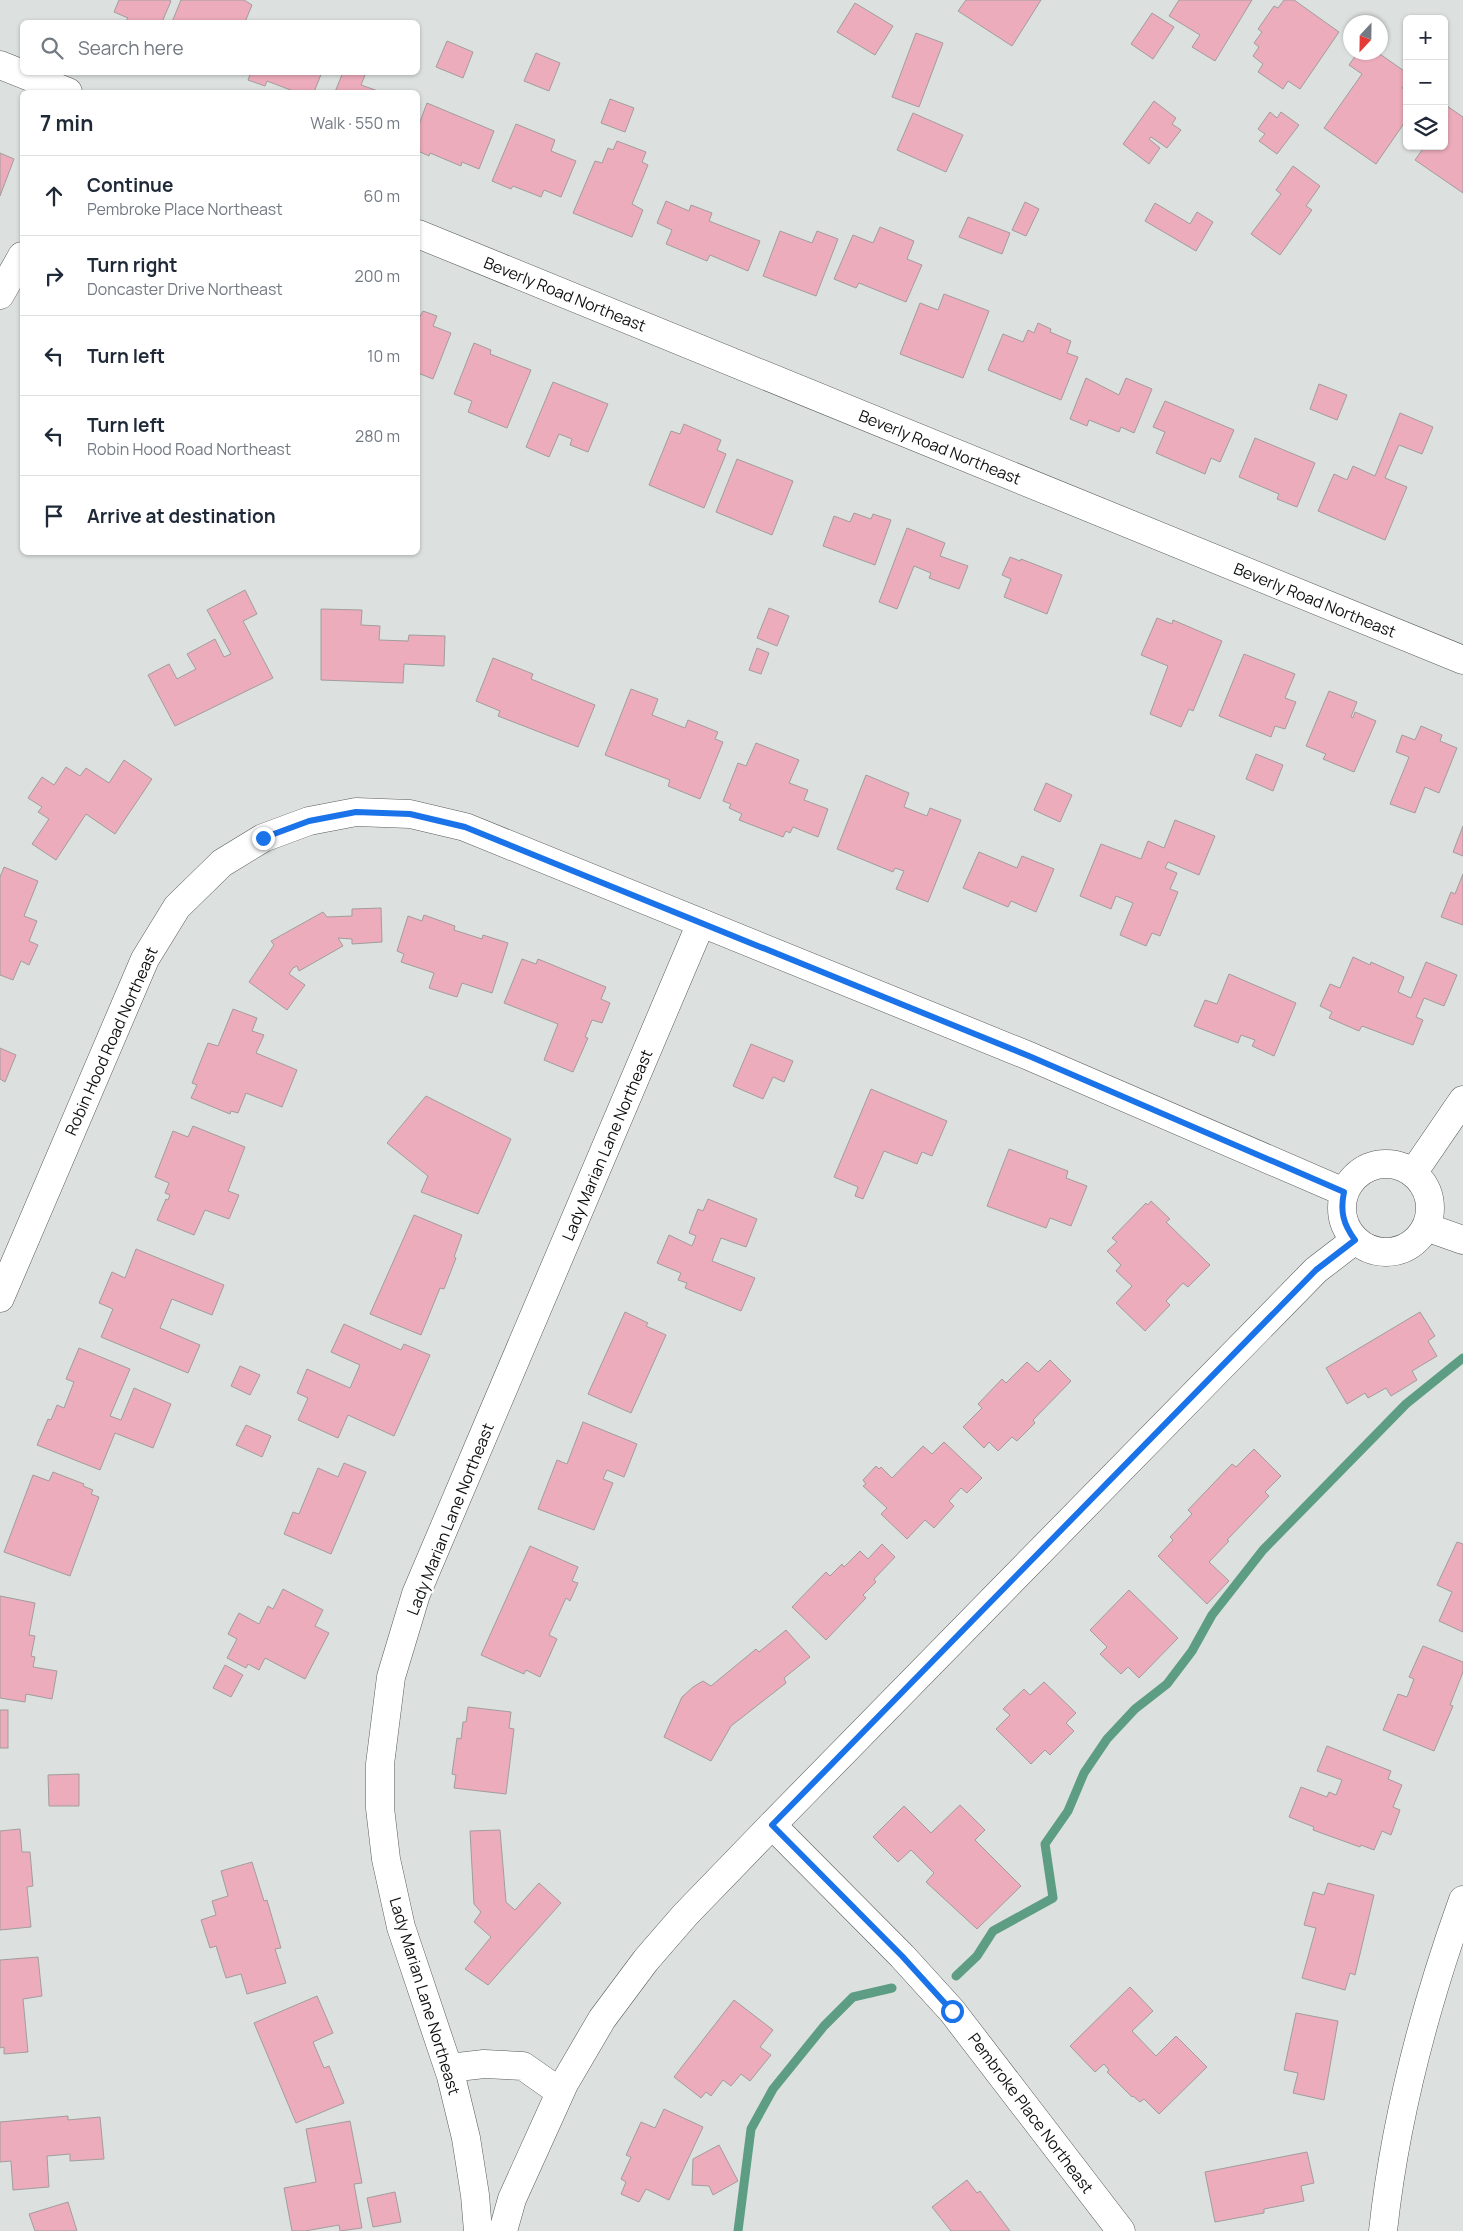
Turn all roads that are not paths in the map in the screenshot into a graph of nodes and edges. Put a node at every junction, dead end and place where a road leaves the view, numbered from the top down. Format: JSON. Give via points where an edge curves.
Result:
{"nodes":[{"id":1,"x":0,"y":65,"type":"edge"},
{"id":2,"x":20,"y":73,"type":"edge"},
{"id":3,"x":25,"y":75,"type":"edge"},
{"id":4,"x":63,"y":90,"type":"edge"},
{"id":5,"x":420,"y":235,"type":"edge"},
{"id":6,"x":20,"y":260,"type":"edge"},
{"id":7,"x":0,"y":295,"type":"edge"},
{"id":8,"x":1463,"y":660,"type":"edge"},
{"id":9,"x":701,"y":923,"type":"junction"},
{"id":10,"x":1463,"y":1100,"type":"edge"},
{"id":11,"x":1414,"y":1173,"type":"junction"},
{"id":12,"x":1344,"y":1192,"type":"junction"},
{"id":13,"x":1426,"y":1227,"type":"junction"},
{"id":14,"x":1355,"y":1240,"type":"junction"},
{"id":15,"x":1463,"y":1240,"type":"edge"},
{"id":16,"x":0,"y":1298,"type":"edge"},
{"id":17,"x":772,"y":1825,"type":"junction"},
{"id":18,"x":1463,"y":1900,"type":"edge"},
{"id":19,"x":449,"y":2068,"type":"junction"},
{"id":20,"x":560,"y":2092,"type":"junction"},
{"id":21,"x":478,"y":2231,"type":"edge"},
{"id":22,"x":503,"y":2231,"type":"edge"},
{"id":23,"x":1121,"y":2231,"type":"edge"},
{"id":24,"x":1383,"y":2231,"type":"edge"}],
"edges":[{"from":1,"to":2,"type":"street"},
{"from":3,"to":4,"type":"street"},
{"from":5,"to":8,"type":"street","name":"Beverly Road Northeast"},
{"from":6,"to":7,"type":"street"},
{"from":9,"to":12,"type":"street","name":"Robin Hood Road Northeast","via":[[1029,1056]]},
{"from":9,"to":16,"type":"street","name":"Robin Hood Road Northeast","via":[[465,827],[410,814],[356,812],[309,821],[263,838],[222,864],[177,907],[145,959]]},
{"from":9,"to":19,"type":"street","name":"Lady Marian Lane Northeast","via":[[416,1594],[391,1677],[380,1764],[380,1808],[386,1859],[401,1927]]},
{"from":10,"to":11,"type":"street"},
{"from":11,"to":12,"type":"street","via":[[1392,1164],[1369,1167],[1354,1177]]},
{"from":11,"to":13,"type":"street","via":[[1429,1198]]},
{"from":12,"to":14,"type":"street","via":[[1342,1217]]},
{"from":13,"to":14,"type":"street","via":[[1410,1246],[1394,1252],[1376,1252]]},
{"from":13,"to":15,"type":"street"},
{"from":14,"to":17,"type":"street","via":[[1316,1270]]},
{"from":17,"to":20,"type":"street","via":[[646,1960],[602,2020]]},
{"from":17,"to":23,"type":"street","name":"Pembroke Place Northeast","via":[[952,2011]]},
{"from":18,"to":24,"type":"street","via":[[1422,2032],[1400,2126]]},
{"from":19,"to":20,"type":"street","via":[[484,2064],[522,2066]]},
{"from":19,"to":21,"type":"street","name":"Lady Marian Lane Northeast","via":[[466,2138]]},
{"from":20,"to":22,"type":"street","via":[[512,2199]]}]}
